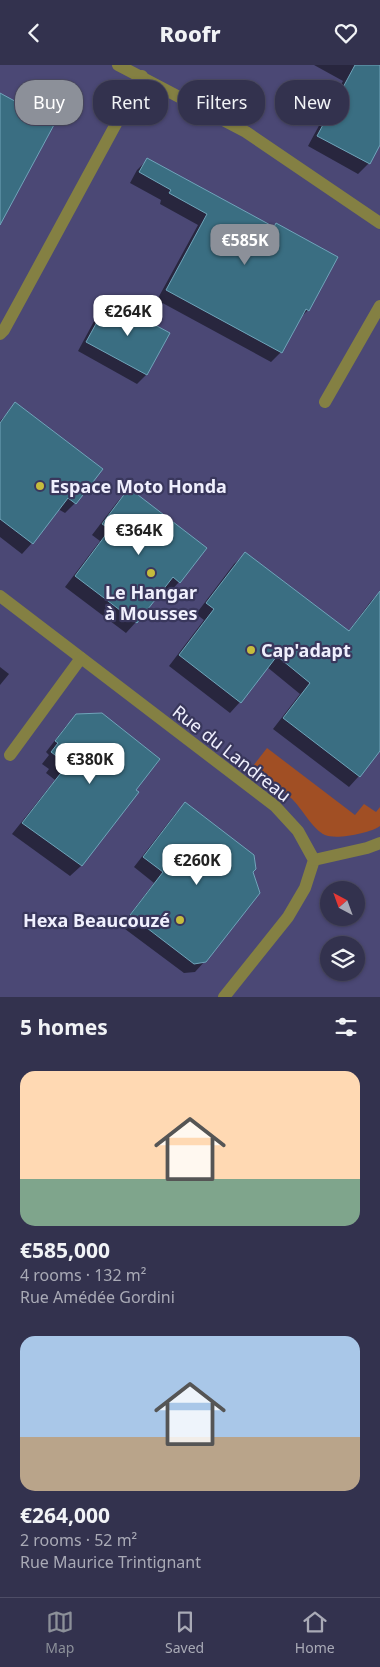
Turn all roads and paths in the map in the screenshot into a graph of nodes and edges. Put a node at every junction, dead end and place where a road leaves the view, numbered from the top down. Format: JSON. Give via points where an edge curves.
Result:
{"nodes":[{"id":1,"x":118,"y":65,"type":"edge"},
{"id":2,"x":142,"y":76,"type":"junction"},
{"id":3,"x":380,"y":223,"type":"edge"},
{"id":4,"x":380,"y":306,"type":"edge"},
{"id":5,"x":0,"y":334,"type":"edge"},
{"id":6,"x":325,"y":402,"type":"dead end"},
{"id":7,"x":0,"y":596,"type":"edge"},
{"id":8,"x":81,"y":658,"type":"junction"},
{"id":9,"x":10,"y":755,"type":"dead end"},
{"id":10,"x":380,"y":843,"type":"edge"},
{"id":11,"x":314,"y":860,"type":"junction"},
{"id":12,"x":224,"y":997,"type":"edge"}],
"edges":[{"from":1,"to":2,"type":"street"},
{"from":2,"to":3,"type":"street","via":[[246,132]]},
{"from":2,"to":5,"type":"street"},
{"from":4,"to":6,"type":"street"},
{"from":7,"to":8,"type":"street","name":"Rue du Landreau"},
{"from":8,"to":9,"type":"street"},
{"from":8,"to":11,"type":"street","name":"Rue du Landreau","via":[[275,806],[298,831]]},
{"from":10,"to":11,"type":"street"},
{"from":11,"to":12,"type":"street","via":[[305,887],[288,917]]}]}
